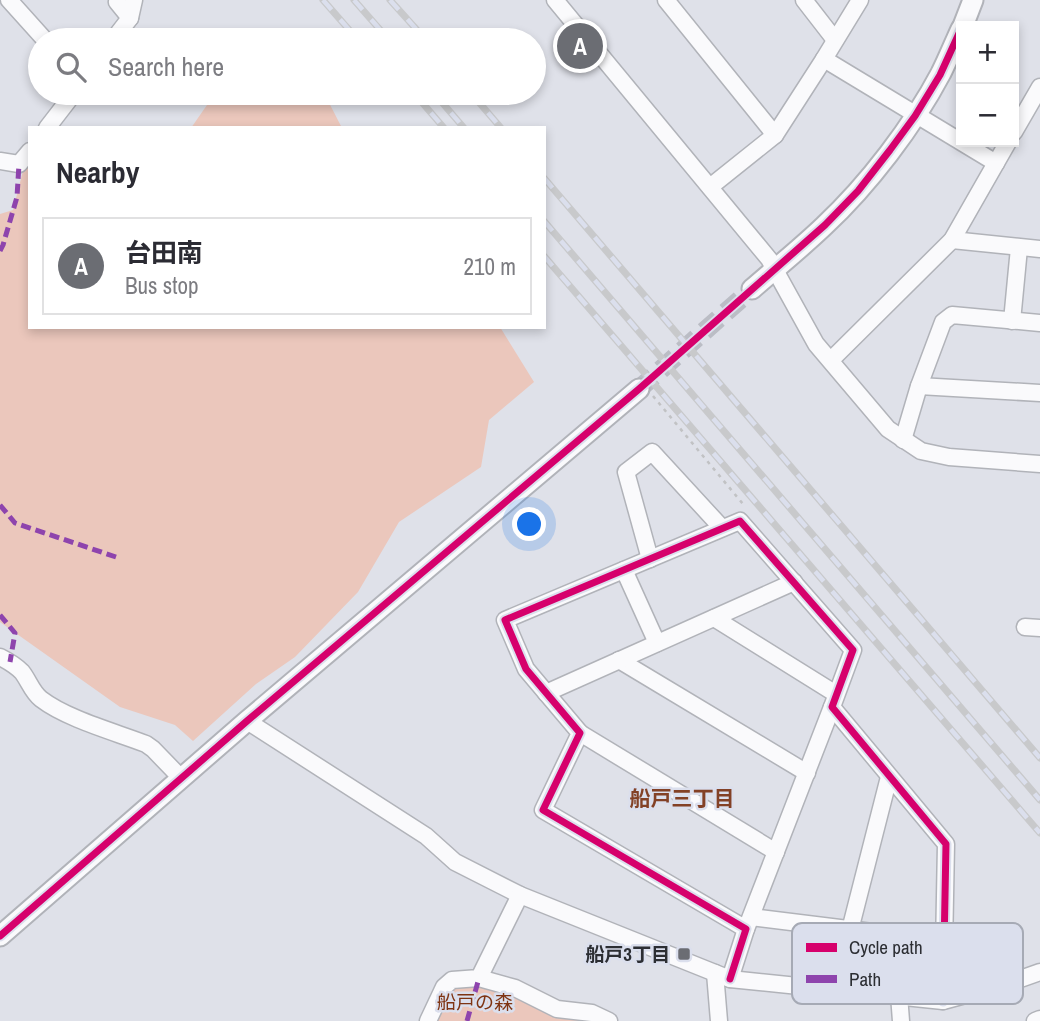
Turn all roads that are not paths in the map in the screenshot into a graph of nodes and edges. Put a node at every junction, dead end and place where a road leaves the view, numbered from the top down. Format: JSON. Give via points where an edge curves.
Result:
{"nodes":[{"id":1,"x":9,"y":0,"type":"edge"},
{"id":2,"x":118,"y":0,"type":"edge"},
{"id":3,"x":134,"y":0,"type":"edge"},
{"id":4,"x":555,"y":0,"type":"edge"},
{"id":5,"x":666,"y":0,"type":"edge"},
{"id":6,"x":804,"y":0,"type":"edge"},
{"id":7,"x":860,"y":0,"type":"edge"},
{"id":8,"x":973,"y":0,"type":"edge"},
{"id":9,"x":130,"y":18,"type":"junction"},
{"id":10,"x":965,"y":21,"type":"edge"},
{"id":11,"x":34,"y":28,"type":"edge"},
{"id":12,"x":122,"y":28,"type":"edge"},
{"id":13,"x":835,"y":40,"type":"junction"},
{"id":14,"x":956,"y":41,"type":"edge"},
{"id":15,"x":824,"y":59,"type":"junction"},
{"id":16,"x":1040,"y":87,"type":"edge"},
{"id":17,"x":65,"y":105,"type":"edge"},
{"id":18,"x":915,"y":116,"type":"junction"},
{"id":19,"x":1019,"y":123,"type":"edge"},
{"id":20,"x":49,"y":126,"type":"edge"},
{"id":21,"x":775,"y":135,"type":"junction"},
{"id":22,"x":1005,"y":147,"type":"edge"},
{"id":23,"x":28,"y":153,"type":"edge"},
{"id":24,"x":0,"y":161,"type":"edge"},
{"id":25,"x":996,"y":163,"type":"junction"},
{"id":26,"x":710,"y":187,"type":"junction"},
{"id":27,"x":952,"y":240,"type":"junction"},
{"id":28,"x":1019,"y":248,"type":"junction"},
{"id":29,"x":1040,"y":249,"type":"edge"},
{"id":30,"x":775,"y":269,"type":"junction"},
{"id":31,"x":752,"y":289,"type":"tunnel mouth"},
{"id":32,"x":1012,"y":321,"type":"junction"},
{"id":33,"x":1040,"y":323,"type":"edge"},
{"id":34,"x":831,"y":360,"type":"junction"},
{"id":35,"x":919,"y":386,"type":"junction"},
{"id":36,"x":645,"y":391,"type":"tunnel mouth"},
{"id":37,"x":1040,"y":393,"type":"edge"},
{"id":38,"x":903,"y":440,"type":"junction"},
{"id":39,"x":1040,"y":464,"type":"edge"},
{"id":40,"x":722,"y":528,"type":"junction"},
{"id":41,"x":650,"y":559,"type":"junction"},
{"id":42,"x":624,"y":570,"type":"junction"},
{"id":43,"x":794,"y":582,"type":"junction"},
{"id":44,"x":714,"y":618,"type":"junction"},
{"id":45,"x":657,"y":643,"type":"junction"},
{"id":46,"x":0,"y":657,"type":"edge"},
{"id":47,"x":619,"y":660,"type":"junction"},
{"id":48,"x":546,"y":693,"type":"junction"},
{"id":49,"x":834,"y":700,"type":"junction"},
{"id":50,"x":247,"y":721,"type":"junction"},
{"id":51,"x":580,"y":733,"type":"junction"},
{"id":52,"x":807,"y":773,"type":"junction"},
{"id":53,"x":889,"y":777,"type":"junction"},
{"id":54,"x":182,"y":779,"type":"junction"},
{"id":55,"x":776,"y":852,"type":"junction"},
{"id":56,"x":520,"y":895,"type":"junction"},
{"id":57,"x":749,"y":923,"type":"junction"},
{"id":58,"x":852,"y":923,"type":"edge"},
{"id":59,"x":945,"y":923,"type":"edge"},
{"id":60,"x":792,"y":926,"type":"edge"},
{"id":61,"x":0,"y":936,"type":"edge"},
{"id":62,"x":1040,"y":972,"type":"edge"},
{"id":63,"x":722,"y":976,"type":"junction"},
{"id":64,"x":479,"y":978,"type":"junction"},
{"id":65,"x":1023,"y":978,"type":"edge"},
{"id":66,"x":792,"y":984,"type":"edge"},
{"id":67,"x":428,"y":1021,"type":"edge"},
{"id":68,"x":609,"y":1021,"type":"edge"},
{"id":69,"x":719,"y":1021,"type":"edge"}],
"edges":[{"from":1,"to":11,"type":"street"},
{"from":2,"to":9,"type":"street"},
{"from":3,"to":9,"type":"street"},
{"from":4,"to":26,"type":"street"},
{"from":5,"to":21,"type":"street"},
{"from":6,"to":13,"type":"street"},
{"from":7,"to":13,"type":"street"},
{"from":8,"to":10,"type":"street"},
{"from":9,"to":12,"type":"street"},
{"from":13,"to":15,"type":"street"},
{"from":14,"to":18,"type":"street"},
{"from":15,"to":18,"type":"street"},
{"from":15,"to":21,"type":"street"},
{"from":16,"to":19,"type":"street"},
{"from":17,"to":20,"type":"street"},
{"from":18,"to":25,"type":"street"},
{"from":18,"to":30,"type":"street","via":[[858,191]]},
{"from":21,"to":26,"type":"street"},
{"from":22,"to":25,"type":"street"},
{"from":23,"to":24,"type":"street","via":[[19,164]]},
{"from":25,"to":27,"type":"street"},
{"from":26,"to":30,"type":"street"},
{"from":27,"to":28,"type":"street"},
{"from":27,"to":34,"type":"street"},
{"from":28,"to":29,"type":"street"},
{"from":28,"to":32,"type":"street"},
{"from":30,"to":31,"type":"street"},
{"from":30,"to":34,"type":"street","via":[[816,344]]},
{"from":32,"to":33,"type":"street"},
{"from":32,"to":35,"type":"street","via":[[952,315],[943,322]]},
{"from":34,"to":38,"type":"street","via":[[888,429]]},
{"from":35,"to":37,"type":"street"},
{"from":35,"to":38,"type":"street"},
{"from":36,"to":50,"type":"street"},
{"from":38,"to":39,"type":"street","via":[[921,451],[950,457]]},
{"from":40,"to":41,"type":"street"},
{"from":40,"to":41,"type":"street","via":[[652,452],[626,472]]},
{"from":40,"to":43,"type":"street","via":[[740,521]]},
{"from":41,"to":42,"type":"street"},
{"from":42,"to":45,"type":"street"},
{"from":42,"to":48,"type":"street","via":[[505,620],[526,668]]},
{"from":43,"to":44,"type":"street"},
{"from":43,"to":49,"type":"street","via":[[853,650]]},
{"from":44,"to":45,"type":"street"},
{"from":44,"to":49,"type":"street"},
{"from":45,"to":47,"type":"street"},
{"from":46,"to":54,"type":"street","via":[[22,673],[41,699],[146,744]]},
{"from":47,"to":48,"type":"street"},
{"from":47,"to":52,"type":"street"},
{"from":48,"to":51,"type":"street"},
{"from":49,"to":52,"type":"street"},
{"from":49,"to":53,"type":"street"},
{"from":50,"to":54,"type":"street"},
{"from":50,"to":56,"type":"street","via":[[426,836],[455,862]]},
{"from":51,"to":55,"type":"street"},
{"from":51,"to":57,"type":"street","via":[[543,810]]},
{"from":52,"to":55,"type":"street"},
{"from":53,"to":58,"type":"street"},
{"from":53,"to":59,"type":"street","via":[[946,844]]},
{"from":54,"to":61,"type":"street"},
{"from":55,"to":57,"type":"street"},
{"from":56,"to":63,"type":"street"},
{"from":56,"to":64,"type":"street"},
{"from":57,"to":60,"type":"street"},
{"from":57,"to":63,"type":"street"},
{"from":62,"to":65,"type":"street"},
{"from":63,"to":66,"type":"street"},
{"from":63,"to":69,"type":"street"},
{"from":64,"to":67,"type":"street","via":[[452,980]]},
{"from":64,"to":68,"type":"street","via":[[515,988],[557,1009],[592,1013]]}]}
